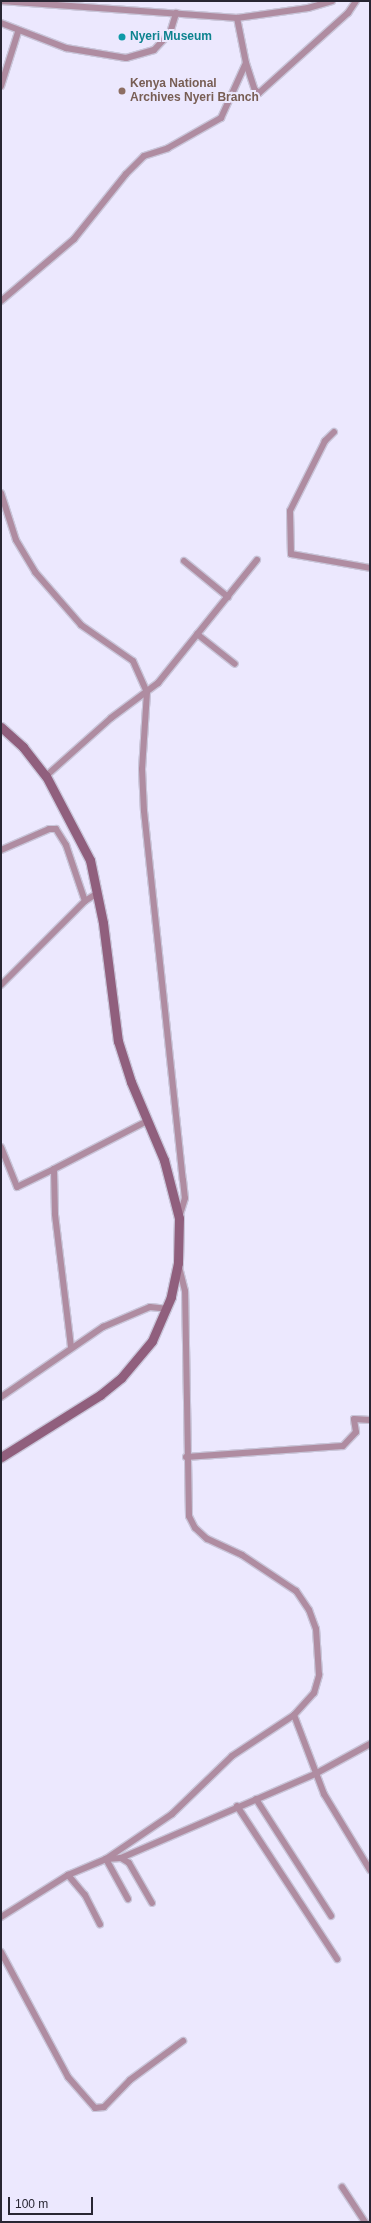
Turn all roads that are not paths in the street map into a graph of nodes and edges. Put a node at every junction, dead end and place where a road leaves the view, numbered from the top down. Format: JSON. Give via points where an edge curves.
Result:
{"nodes":[{"id":1,"x":1,"y":1,"type":"edge"},
{"id":2,"x":332,"y":1,"type":"edge"},
{"id":3,"x":356,"y":1,"type":"edge"},
{"id":4,"x":176,"y":13,"type":"junction"},
{"id":5,"x":237,"y":18,"type":"junction"},
{"id":6,"x":1,"y":23,"type":"edge"},
{"id":7,"x":18,"y":32,"type":"junction"},
{"id":8,"x":246,"y":63,"type":"junction"},
{"id":9,"x":1,"y":86,"type":"edge"},
{"id":10,"x":1,"y":301,"type":"edge"},
{"id":11,"x":334,"y":432,"type":"dead end"},
{"id":12,"x":1,"y":493,"type":"edge"},
{"id":13,"x":257,"y":560,"type":"dead end"},
{"id":14,"x":184,"y":561,"type":"dead end"},
{"id":15,"x":370,"y":568,"type":"edge"},
{"id":16,"x":228,"y":597,"type":"junction"},
{"id":17,"x":197,"y":634,"type":"junction"},
{"id":18,"x":235,"y":664,"type":"dead end"},
{"id":19,"x":147,"y":692,"type":"junction"},
{"id":20,"x":1,"y":727,"type":"edge"},
{"id":21,"x":46,"y":776,"type":"junction"},
{"id":22,"x":1,"y":850,"type":"edge"},
{"id":23,"x":98,"y":893,"type":"junction"},
{"id":24,"x":85,"y":901,"type":"junction"},
{"id":25,"x":1,"y":985,"type":"edge"},
{"id":26,"x":147,"y":1121,"type":"junction"},
{"id":27,"x":2,"y":1151,"type":"edge"},
{"id":28,"x":54,"y":1169,"type":"junction"},
{"id":29,"x":179,"y":1218,"type":"junction"},
{"id":30,"x":178,"y":1263,"type":"junction"},
{"id":31,"x":168,"y":1309,"type":"junction"},
{"id":32,"x":71,"y":1347,"type":"junction"},
{"id":33,"x":1,"y":1397,"type":"edge"},
{"id":34,"x":370,"y":1420,"type":"edge"},
{"id":35,"x":186,"y":1457,"type":"junction"},
{"id":36,"x":1,"y":1458,"type":"edge"},
{"id":37,"x":294,"y":1715,"type":"junction"},
{"id":38,"x":370,"y":1744,"type":"edge"},
{"id":39,"x":317,"y":1773,"type":"junction"},
{"id":40,"x":256,"y":1799,"type":"junction"},
{"id":41,"x":238,"y":1806,"type":"junction"},
{"id":42,"x":121,"y":1858,"type":"junction"},
{"id":43,"x":106,"y":1859,"type":"junction"},
{"id":44,"x":370,"y":1870,"type":"edge"},
{"id":45,"x":68,"y":1875,"type":"junction"},
{"id":46,"x":128,"y":1899,"type":"dead end"},
{"id":47,"x":152,"y":1903,"type":"dead end"},
{"id":48,"x":332,"y":1916,"type":"dead end"},
{"id":49,"x":1,"y":1917,"type":"edge"},
{"id":50,"x":100,"y":1924,"type":"dead end"},
{"id":51,"x":1,"y":1952,"type":"edge"},
{"id":52,"x":337,"y":1959,"type":"dead end"},
{"id":53,"x":183,"y":2041,"type":"dead end"},
{"id":54,"x":342,"y":2187,"type":"dead end"},
{"id":55,"x":365,"y":2222,"type":"edge"}],
"edges":[{"from":1,"to":4,"type":"street"},
{"from":2,"to":5,"type":"street","via":[[308,8]]},
{"from":3,"to":8,"type":"street","via":[[348,13],[259,93],[254,90]]},
{"from":4,"to":5,"type":"street"},
{"from":4,"to":7,"type":"street","via":[[170,33],[154,50],[126,58],[66,48]]},
{"from":5,"to":8,"type":"street"},
{"from":6,"to":7,"type":"street"},
{"from":7,"to":9,"type":"street"},
{"from":8,"to":10,"type":"street","via":[[221,118],[168,148],[144,156],[126,174],[74,239]]},
{"from":11,"to":15,"type":"street","via":[[325,441],[290,511],[291,554]]},
{"from":12,"to":19,"type":"street","via":[[16,540],[35,572],[81,626],[133,661]]},
{"from":13,"to":16,"type":"street"},
{"from":14,"to":16,"type":"street"},
{"from":16,"to":17,"type":"street"},
{"from":17,"to":18,"type":"street"},
{"from":17,"to":19,"type":"street"},
{"from":19,"to":21,"type":"street","via":[[111,718]]},
{"from":19,"to":29,"type":"street","via":[[142,769],[144,811],[184,1180],[185,1198]]},
{"from":20,"to":21,"type":"main road","via":[[23,746]]},
{"from":21,"to":23,"type":"main road","via":[[85,849]]},
{"from":22,"to":24,"type":"street","via":[[49,829],[56,829],[66,845]]},
{"from":23,"to":24,"type":"street"},
{"from":23,"to":26,"type":"main road","via":[[118,1041]]},
{"from":24,"to":25,"type":"street"},
{"from":26,"to":28,"type":"street"},
{"from":26,"to":29,"type":"main road","via":[[166,1166]]},
{"from":27,"to":28,"type":"street","via":[[17,1187]]},
{"from":28,"to":32,"type":"street","via":[[55,1214]]},
{"from":29,"to":30,"type":"main road"},
{"from":30,"to":31,"type":"main road"},
{"from":30,"to":35,"type":"street","via":[[185,1290]]},
{"from":31,"to":32,"type":"street","via":[[140,1310]]},
{"from":31,"to":36,"type":"main road","via":[[152,1341],[121,1378]]},
{"from":32,"to":33,"type":"street"},
{"from":34,"to":35,"type":"street","via":[[354,1419],[356,1432],[343,1446]]},
{"from":35,"to":37,"type":"street","via":[[186,1495],[195,1528],[207,1539],[277,1576],[296,1592],[309,1610],[318,1643],[319,1675],[314,1693]]},
{"from":37,"to":39,"type":"street"},
{"from":37,"to":43,"type":"street","via":[[232,1756],[172,1814]]},
{"from":38,"to":39,"type":"street"},
{"from":39,"to":40,"type":"street"},
{"from":39,"to":44,"type":"street","via":[[344,1832]]},
{"from":40,"to":41,"type":"street"},
{"from":40,"to":48,"type":"street"},
{"from":41,"to":42,"type":"street"},
{"from":41,"to":52,"type":"street"},
{"from":42,"to":43,"type":"street"},
{"from":42,"to":47,"type":"street","via":[[129,1863]]},
{"from":43,"to":45,"type":"street"},
{"from":43,"to":46,"type":"street"},
{"from":45,"to":49,"type":"street"},
{"from":45,"to":50,"type":"street","via":[[84,1895]]},
{"from":51,"to":53,"type":"street","via":[[68,2077],[94,2108],[104,2107],[130,2080]]},
{"from":54,"to":55,"type":"street"}]}
